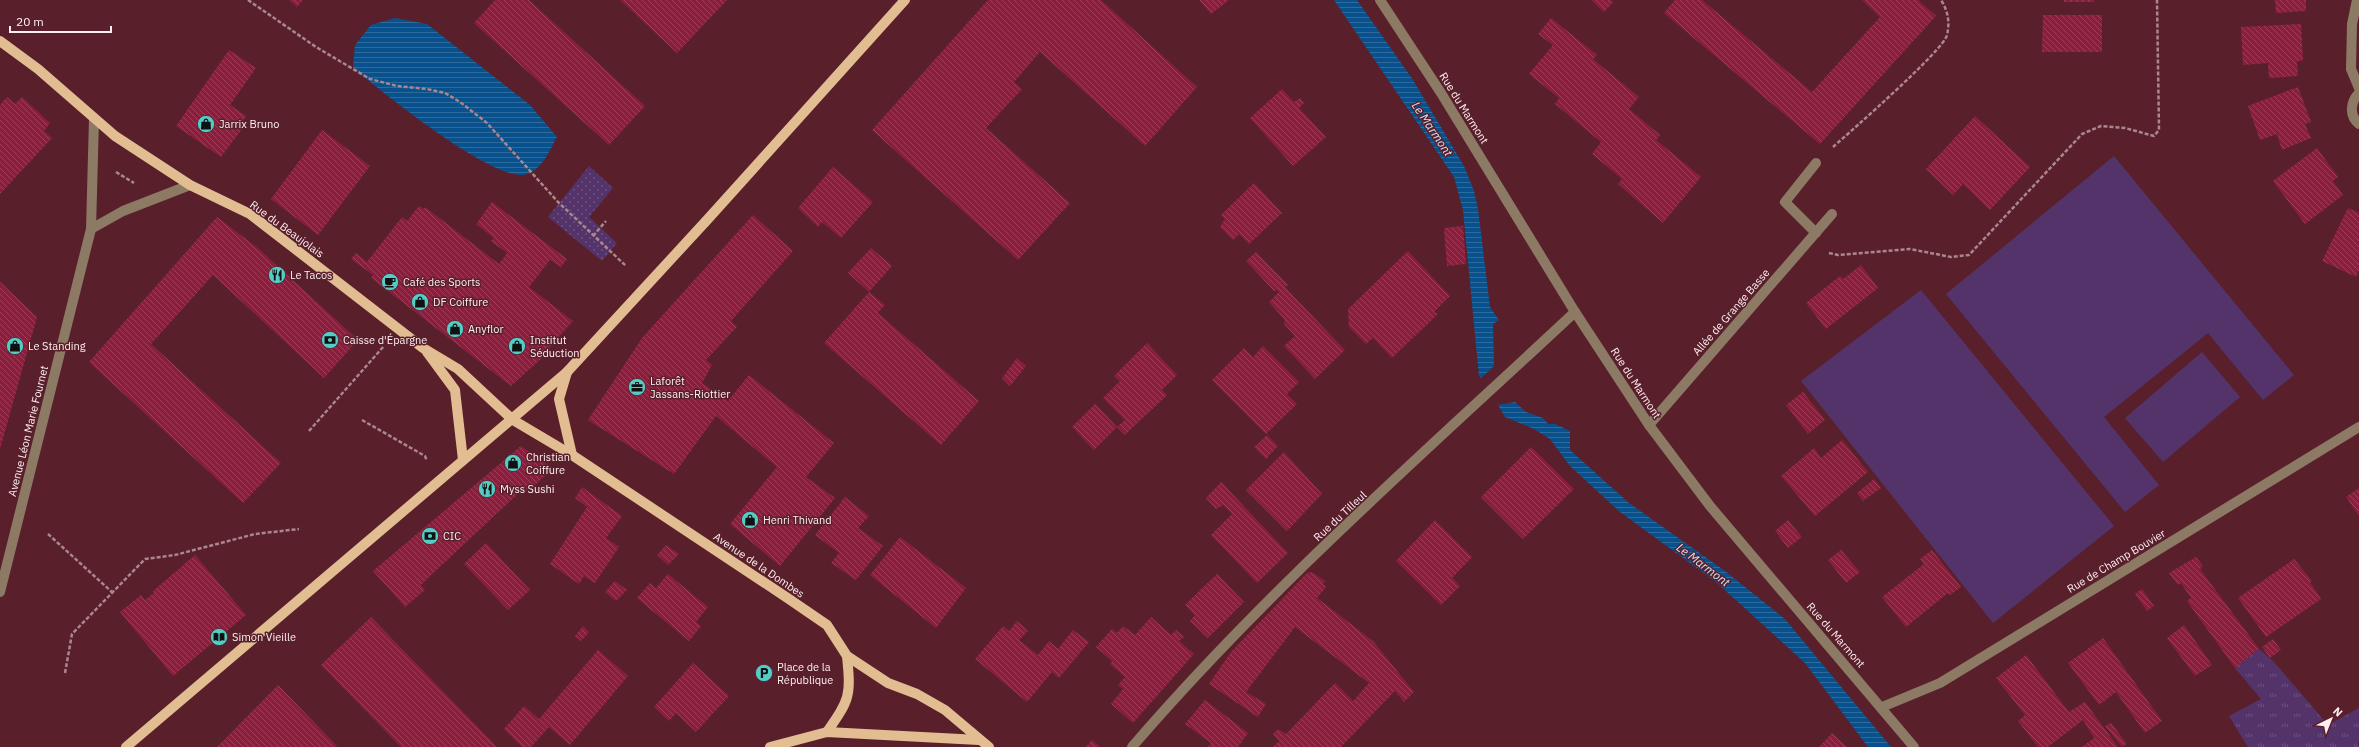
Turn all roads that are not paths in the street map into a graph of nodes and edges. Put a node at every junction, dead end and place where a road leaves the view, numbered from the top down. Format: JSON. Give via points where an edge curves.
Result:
{"nodes":[{"id":1,"x":905,"y":0,"type":"edge"},
{"id":2,"x":1380,"y":0,"type":"edge"},
{"id":3,"x":2357,"y":0,"type":"edge"},
{"id":4,"x":0,"y":41,"type":"edge"},
{"id":5,"x":2359,"y":88,"type":"edge"},
{"id":6,"x":2359,"y":93,"type":"edge"},
{"id":7,"x":94,"y":119,"type":"junction"},
{"id":8,"x":2359,"y":124,"type":"edge"},
{"id":9,"x":1816,"y":163,"type":"road end"},
{"id":10,"x":190,"y":185,"type":"junction"},
{"id":11,"x":1832,"y":214,"type":"dead end"},
{"id":12,"x":91,"y":229,"type":"junction"},
{"id":13,"x":1816,"y":232,"type":"junction"},
{"id":14,"x":1575,"y":312,"type":"junction"},
{"id":15,"x":423,"y":348,"type":"junction"},
{"id":16,"x":567,"y":372,"type":"junction"},
{"id":17,"x":513,"y":420,"type":"junction"},
{"id":18,"x":1649,"y":425,"type":"junction"},
{"id":19,"x":2359,"y":427,"type":"edge"},
{"id":20,"x":572,"y":455,"type":"junction"},
{"id":21,"x":463,"y":460,"type":"junction"},
{"id":22,"x":0,"y":592,"type":"edge"},
{"id":23,"x":847,"y":656,"type":"junction"},
{"id":24,"x":1882,"y":707,"type":"junction"},
{"id":25,"x":827,"y":732,"type":"junction"},
{"id":26,"x":979,"y":740,"type":"junction"},
{"id":27,"x":126,"y":747,"type":"edge"},
{"id":28,"x":770,"y":747,"type":"edge"},
{"id":29,"x":989,"y":747,"type":"edge"},
{"id":30,"x":1132,"y":747,"type":"edge"},
{"id":31,"x":1914,"y":747,"type":"edge"}],
"edges":[{"from":1,"to":16,"type":"main road"},
{"from":2,"to":14,"type":"street","name":"Rue du Marmont","via":[[1441,93]]},
{"from":3,"to":5,"type":"street","via":[[2352,24],[2351,69]]},
{"from":4,"to":7,"type":"main road","name":"Rue du Beaujolais"},
{"from":6,"to":8,"type":"street","via":[[2352,103],[2351,110]]},
{"from":7,"to":10,"type":"main road","name":"Rue du Beaujolais","via":[[115,136]]},
{"from":7,"to":12,"type":"street","name":"Avenue Léon Marie Fournet"},
{"from":9,"to":13,"type":"street","via":[[1785,202]]},
{"from":10,"to":12,"type":"street","via":[[123,211]]},
{"from":10,"to":15,"type":"main road","name":"Rue du Beaujolais","via":[[250,214]]},
{"from":11,"to":13,"type":"street","name":"Allée de Grange Basse"},
{"from":12,"to":22,"type":"street","name":"Avenue Léon Marie Fournet"},
{"from":13,"to":18,"type":"street","name":"Allée de Grange Basse"},
{"from":14,"to":18,"type":"street","name":"Rue du Marmont"},
{"from":14,"to":30,"type":"street","name":"Rue du Tilleul","via":[[1275,593],[1174,698]]},
{"from":15,"to":17,"type":"main road","name":"Rue du Beaujolais","via":[[458,369]]},
{"from":15,"to":21,"type":"main road","via":[[455,390]]},
{"from":16,"to":17,"type":"main road"},
{"from":16,"to":20,"type":"main road","via":[[559,399]]},
{"from":17,"to":20,"type":"main road","name":"Avenue de la Dombes"},
{"from":17,"to":21,"type":"main road"},
{"from":18,"to":24,"type":"street","name":"Rue du Marmont","via":[[1710,506]]},
{"from":19,"to":24,"type":"street","name":"Rue de Champ Bouvier","via":[[1940,683]]},
{"from":20,"to":23,"type":"main road","name":"Avenue de la Dombes","via":[[827,625]]},
{"from":21,"to":27,"type":"main road"},
{"from":23,"to":25,"type":"main road","via":[[850,689],[843,709]]},
{"from":23,"to":26,"type":"main road","name":"Avenue de la Dombes","via":[[888,683],[917,694],[945,710]]},
{"from":24,"to":31,"type":"street","name":"Rue du Marmont"},
{"from":25,"to":26,"type":"main road"},
{"from":25,"to":28,"type":"main road"},
{"from":26,"to":29,"type":"main road","name":"Avenue de la Dombes"}]}
